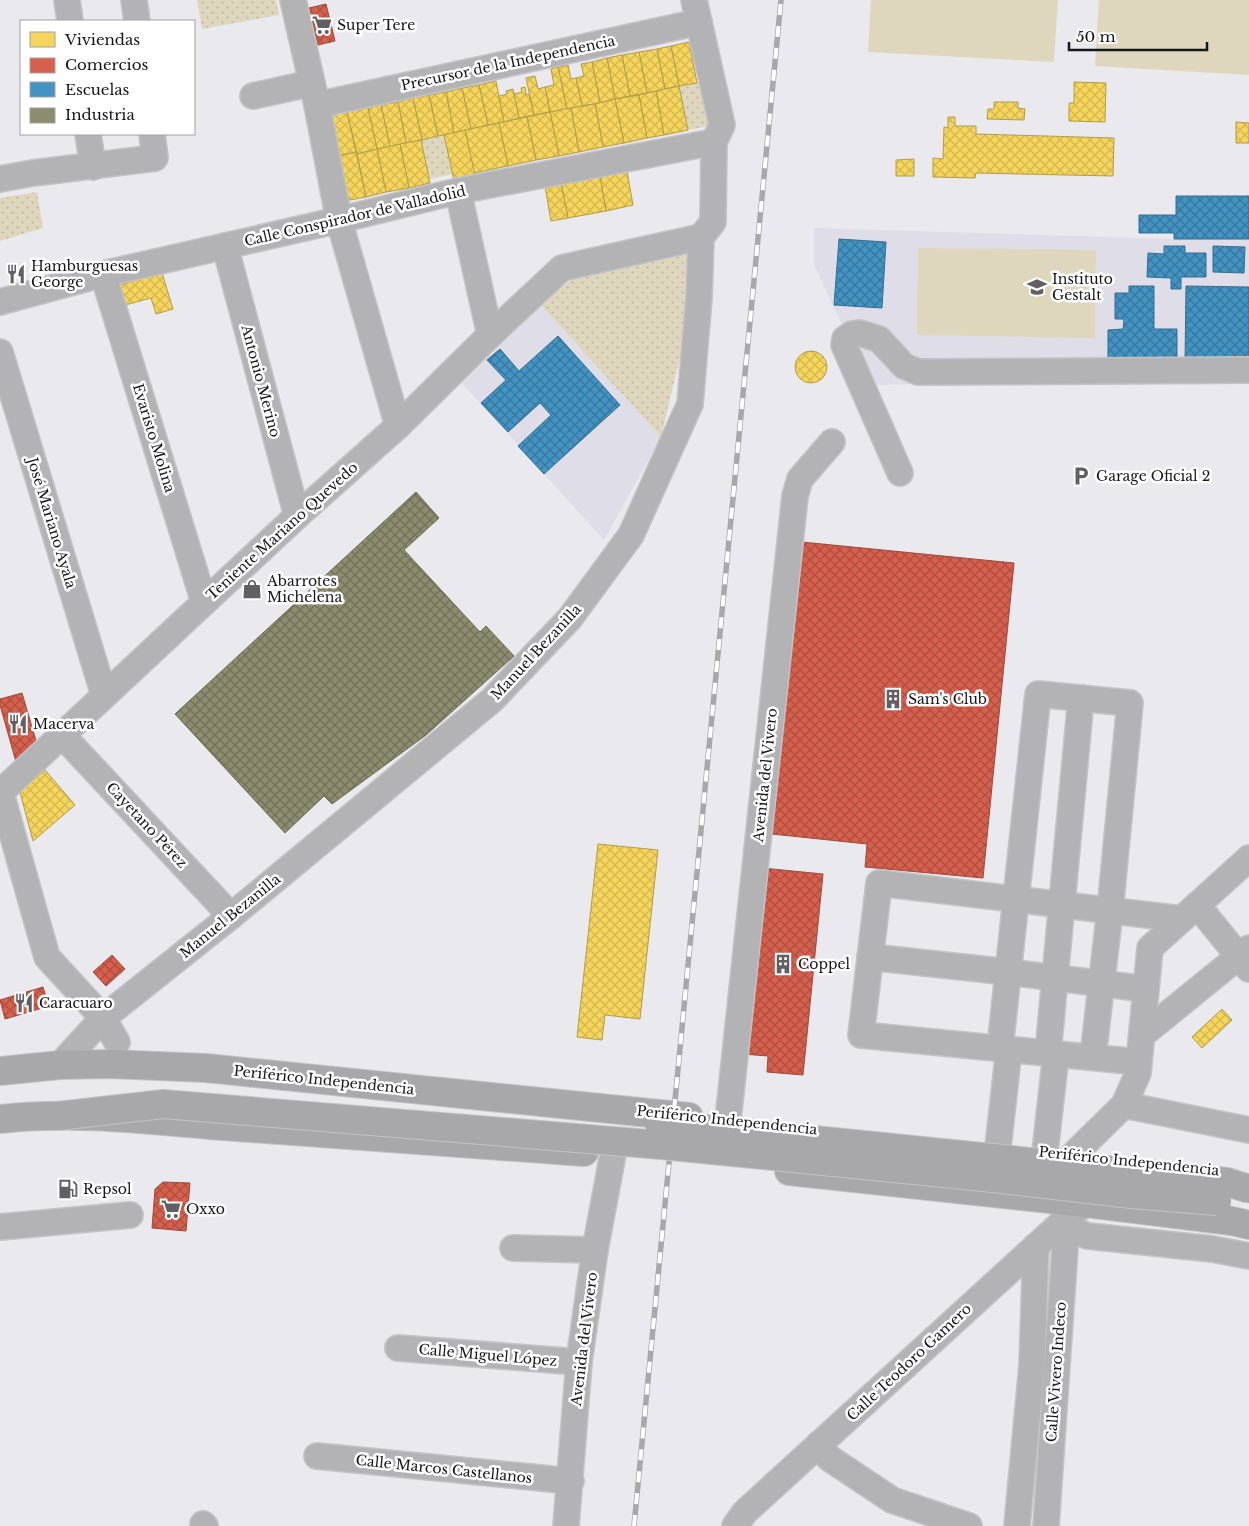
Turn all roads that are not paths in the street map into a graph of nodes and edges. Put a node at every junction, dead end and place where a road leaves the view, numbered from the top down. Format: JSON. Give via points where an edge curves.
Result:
{"nodes":[{"id":1,"x":67,"y":0,"type":"edge"},
{"id":2,"x":134,"y":0,"type":"edge"},
{"id":3,"x":293,"y":0,"type":"edge"},
{"id":4,"x":697,"y":11,"type":"edge"},
{"id":5,"x":70,"y":20,"type":"edge"},
{"id":6,"x":137,"y":20,"type":"edge"},
{"id":7,"x":314,"y":94,"type":"junction"},
{"id":8,"x":253,"y":96,"type":"dead end"},
{"id":9,"x":88,"y":135,"type":"edge"},
{"id":10,"x":152,"y":135,"type":"edge"},
{"id":11,"x":714,"y":142,"type":"junction"},
{"id":12,"x":93,"y":167,"type":"junction"},
{"id":13,"x":0,"y":179,"type":"edge"},
{"id":14,"x":458,"y":191,"type":"junction"},
{"id":15,"x":339,"y":220,"type":"junction"},
{"id":16,"x":701,"y":238,"type":"junction"},
{"id":17,"x":225,"y":246,"type":"junction"},
{"id":18,"x":104,"y":274,"type":"junction"},
{"id":19,"x":0,"y":302,"type":"edge"},
{"id":20,"x":490,"y":335,"type":"junction"},
{"id":21,"x":0,"y":352,"type":"edge"},
{"id":22,"x":1249,"y":370,"type":"edge"},
{"id":23,"x":398,"y":426,"type":"junction"},
{"id":24,"x":832,"y":442,"type":"dead end"},
{"id":25,"x":900,"y":473,"type":"dead end"},
{"id":26,"x":297,"y":516,"type":"junction"},
{"id":27,"x":204,"y":602,"type":"junction"},
{"id":28,"x":104,"y":695,"type":"junction"},
{"id":29,"x":1082,"y":698,"type":"junction"},
{"id":30,"x":62,"y":735,"type":"junction"},
{"id":31,"x":0,"y":791,"type":"edge"},
{"id":32,"x":1245,"y":871,"type":"edge"},
{"id":33,"x":1017,"y":899,"type":"junction"},
{"id":34,"x":1062,"y":905,"type":"junction"},
{"id":35,"x":1110,"y":910,"type":"junction"},
{"id":36,"x":1189,"y":912,"type":"junction"},
{"id":37,"x":231,"y":916,"type":"junction"},
{"id":38,"x":870,"y":957,"type":"junction"},
{"id":39,"x":1246,"y":958,"type":"edge"},
{"id":40,"x":1008,"y":972,"type":"junction"},
{"id":41,"x":1055,"y":978,"type":"junction"},
{"id":42,"x":1101,"y":984,"type":"junction"},
{"id":43,"x":1146,"y":989,"type":"junction"},
{"id":44,"x":103,"y":1018,"type":"junction"},
{"id":45,"x":1142,"y":1035,"type":"junction"},
{"id":46,"x":1001,"y":1048,"type":"junction"},
{"id":47,"x":114,"y":1053,"type":"junction"},
{"id":48,"x":1049,"y":1053,"type":"junction"},
{"id":49,"x":1093,"y":1057,"type":"junction"},
{"id":50,"x":1139,"y":1062,"type":"junction"},
{"id":51,"x":60,"y":1065,"type":"junction"},
{"id":52,"x":0,"y":1071,"type":"edge"},
{"id":53,"x":1124,"y":1105,"type":"junction"},
{"id":54,"x":58,"y":1116,"type":"junction"},
{"id":55,"x":12,"y":1118,"type":"edge"},
{"id":56,"x":728,"y":1120,"type":"junction"},
{"id":57,"x":1249,"y":1130,"type":"edge"},
{"id":58,"x":680,"y":1137,"type":"junction"},
{"id":59,"x":991,"y":1147,"type":"junction"},
{"id":60,"x":1039,"y":1151,"type":"junction"},
{"id":61,"x":613,"y":1154,"type":"junction"},
{"id":62,"x":1074,"y":1155,"type":"junction"},
{"id":63,"x":1249,"y":1178,"type":"edge"},
{"id":64,"x":1249,"y":1188,"type":"edge"},
{"id":65,"x":1249,"y":1212,"type":"edge"},
{"id":66,"x":130,"y":1215,"type":"dead end"},
{"id":67,"x":1073,"y":1216,"type":"junction"},
{"id":68,"x":1249,"y":1225,"type":"edge"},
{"id":69,"x":0,"y":1227,"type":"edge"},
{"id":70,"x":1036,"y":1246,"type":"junction"},
{"id":71,"x":513,"y":1248,"type":"dead end"},
{"id":72,"x":595,"y":1250,"type":"junction"},
{"id":73,"x":1249,"y":1256,"type":"edge"},
{"id":74,"x":398,"y":1348,"type":"dead end"},
{"id":75,"x":579,"y":1362,"type":"junction"},
{"id":76,"x":819,"y":1444,"type":"junction"},
{"id":77,"x":317,"y":1456,"type":"dead end"},
{"id":78,"x":571,"y":1481,"type":"junction"},
{"id":79,"x":566,"y":1526,"type":"edge"},
{"id":80,"x":735,"y":1526,"type":"edge"},
{"id":81,"x":969,"y":1526,"type":"edge"},
{"id":82,"x":1017,"y":1526,"type":"edge"},
{"id":83,"x":1046,"y":1526,"type":"edge"}],
"edges":[{"from":1,"to":5,"type":"street"},
{"from":2,"to":6,"type":"street"},
{"from":3,"to":7,"type":"street"},
{"from":4,"to":7,"type":"street","name":"Precursor de la Independencia"},
{"from":4,"to":11,"type":"street","name":"Manuel Bezanilla","via":[[722,125]]},
{"from":7,"to":8,"type":"street","name":"Precursor de la Independencia"},
{"from":7,"to":15,"type":"street"},
{"from":9,"to":12,"type":"street"},
{"from":10,"to":12,"type":"street","via":[[155,158]]},
{"from":11,"to":14,"type":"street","name":"Calle Conspirador de Valladolid"},
{"from":11,"to":16,"type":"street","name":"Manuel Bezanilla","via":[[713,222]]},
{"from":12,"to":13,"type":"street"},
{"from":14,"to":15,"type":"street","name":"Calle Conspirador de Valladolid"},
{"from":14,"to":20,"type":"street"},
{"from":15,"to":17,"type":"street","name":"Calle Conspirador de Valladolid"},
{"from":15,"to":23,"type":"street"},
{"from":16,"to":20,"type":"street","name":"Teniente Mariano Quevedo","via":[[562,268]]},
{"from":16,"to":37,"type":"street","name":"Manuel Bezanilla","via":[[690,404],[631,535],[570,618],[492,700]]},
{"from":17,"to":18,"type":"street","name":"Calle Conspirador de Valladolid"},
{"from":17,"to":26,"type":"street","name":"Antonio Merino"},
{"from":18,"to":19,"type":"street","name":"Calle Conspirador de Valladolid"},
{"from":18,"to":27,"type":"street","name":"Evaristo Molina"},
{"from":20,"to":23,"type":"street","name":"Teniente Mariano Quevedo"},
{"from":21,"to":28,"type":"street","name":"José Mariano Ayala"},
{"from":22,"to":25,"type":"street","via":[[918,372],[904,366],[879,339],[852,334],[845,339],[844,346]]},
{"from":23,"to":26,"type":"street","name":"Teniente Mariano Quevedo"},
{"from":24,"to":56,"type":"street","name":"Avenida del Vivero","via":[[800,479],[795,496]]},
{"from":26,"to":27,"type":"street","name":"Teniente Mariano Quevedo"},
{"from":27,"to":28,"type":"street","name":"Teniente Mariano Quevedo"},
{"from":28,"to":30,"type":"street","name":"Teniente Mariano Quevedo"},
{"from":29,"to":33,"type":"street","via":[[1038,694]]},
{"from":29,"to":34,"type":"street"},
{"from":29,"to":35,"type":"street","via":[[1130,703]]},
{"from":30,"to":31,"type":"street","name":"Teniente Mariano Quevedo"},
{"from":30,"to":37,"type":"street","name":"Cayetano Pérez"},
{"from":31,"to":44,"type":"street","via":[[47,957]]},
{"from":32,"to":36,"type":"street"},
{"from":33,"to":34,"type":"street"},
{"from":33,"to":38,"type":"street","via":[[879,883]]},
{"from":33,"to":40,"type":"street"},
{"from":34,"to":35,"type":"street"},
{"from":34,"to":41,"type":"street"},
{"from":35,"to":36,"type":"street"},
{"from":35,"to":42,"type":"street"},
{"from":36,"to":39,"type":"street"},
{"from":36,"to":43,"type":"street","via":[[1150,948]]},
{"from":37,"to":44,"type":"street","name":"Manuel Bezanilla"},
{"from":38,"to":40,"type":"street"},
{"from":38,"to":46,"type":"street","via":[[861,1034]]},
{"from":39,"to":45,"type":"street"},
{"from":40,"to":41,"type":"street"},
{"from":40,"to":46,"type":"street"},
{"from":41,"to":42,"type":"street"},
{"from":41,"to":48,"type":"street"},
{"from":42,"to":43,"type":"street"},
{"from":42,"to":49,"type":"street"},
{"from":43,"to":45,"type":"street"},
{"from":44,"to":47,"type":"street"},
{"from":44,"to":51,"type":"street","name":"Manuel Bezanilla"},
{"from":45,"to":50,"type":"street"},
{"from":46,"to":48,"type":"street"},
{"from":46,"to":59,"type":"street"},
{"from":47,"to":51,"type":"highway"},
{"from":47,"to":58,"type":"highway","name":"Periférico Independencia"},
{"from":48,"to":49,"type":"street"},
{"from":48,"to":60,"type":"street"},
{"from":49,"to":50,"type":"street"},
{"from":50,"to":53,"type":"street","via":[[1138,1073]]},
{"from":51,"to":52,"type":"highway"},
{"from":51,"to":58,"type":"highway","bridge":true,"via":[[112,1076],[203,1077]]},
{"from":53,"to":57,"type":"street"},
{"from":53,"to":62,"type":"street"},
{"from":54,"to":55,"type":"highway"},
{"from":54,"to":58,"type":"highway","bridge":true,"via":[[163,1104],[405,1123]]},
{"from":54,"to":61,"type":"highway","name":"Periférico Independencia","via":[[147,1119]]},
{"from":56,"to":58,"type":"highway","name":"Periférico Independencia"},
{"from":56,"to":59,"type":"highway","name":"Periférico Independencia"},
{"from":58,"to":61,"type":"highway","name":"Periférico Independencia"},
{"from":58,"to":64,"type":"highway","bridge":true,"via":[[1227,1182]]},
{"from":58,"to":65,"type":"highway","bridge":true,"via":[[984,1177],[1217,1200]]},
{"from":58,"to":67,"type":"highway","name":"Periférico Independencia"},
{"from":59,"to":60,"type":"highway","name":"Periférico Independencia"},
{"from":60,"to":62,"type":"highway","name":"Periférico Independencia"},
{"from":61,"to":72,"type":"street","name":"Avenida del Vivero"},
{"from":62,"to":63,"type":"highway","name":"Periférico Independencia","via":[[1221,1169]]},
{"from":66,"to":69,"type":"street"},
{"from":67,"to":68,"type":"highway","name":"Periférico Independencia","via":[[1232,1221]]},
{"from":67,"to":70,"type":"street","name":"Calle Teodoro Gamero"},
{"from":67,"to":73,"type":"street","via":[[1088,1236]]},
{"from":67,"to":83,"type":"street","name":"Calle Vivero Indeco"},
{"from":70,"to":76,"type":"street","name":"Calle Teodoro Gamero"},
{"from":70,"to":82,"type":"street","via":[[1032,1366]]},
{"from":71,"to":72,"type":"street"},
{"from":72,"to":75,"type":"street","name":"Avenida del Vivero"},
{"from":74,"to":75,"type":"street","name":"Calle Miguel López"},
{"from":75,"to":78,"type":"street","name":"Avenida del Vivero"},
{"from":76,"to":80,"type":"street","name":"Calle Teodoro Gamero","via":[[745,1512]]},
{"from":76,"to":81,"type":"street","via":[[829,1458],[892,1500]]},
{"from":77,"to":78,"type":"street","name":"Calle Marcos Castellanos"},
{"from":78,"to":79,"type":"street","name":"Avenida del Vivero"}]}
